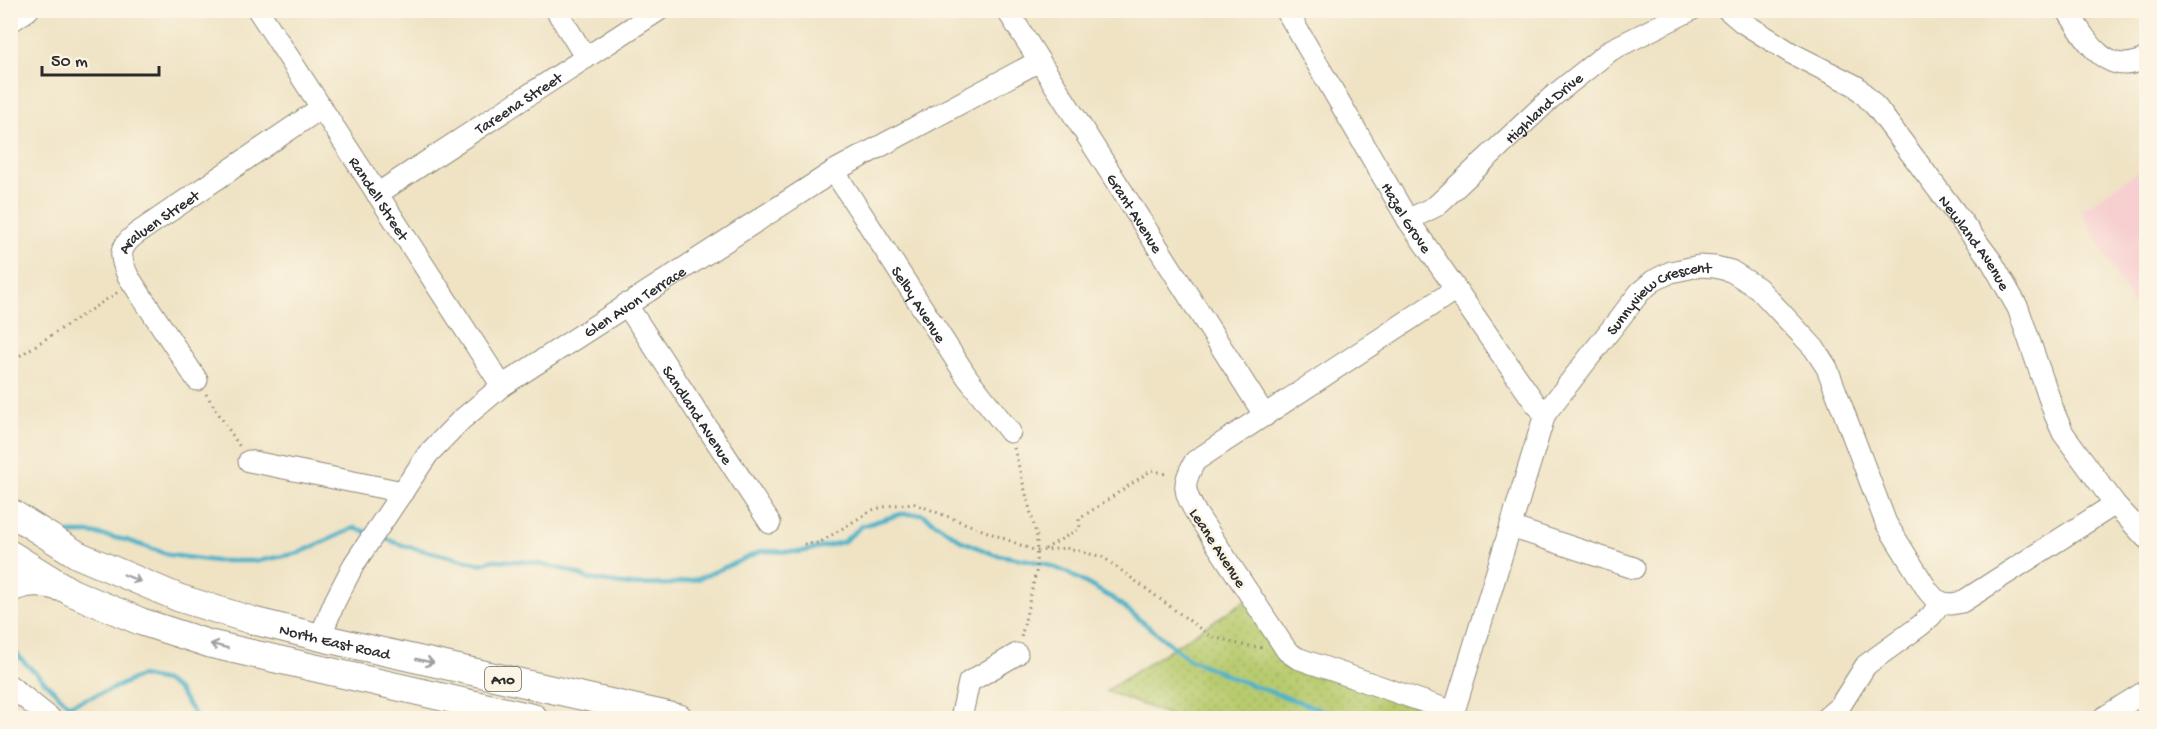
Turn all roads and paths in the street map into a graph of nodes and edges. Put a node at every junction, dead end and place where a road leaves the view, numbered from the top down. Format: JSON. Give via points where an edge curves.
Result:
{"nodes":[{"id":1,"x":28,"y":10,"type":"edge"},
{"id":2,"x":258,"y":10,"type":"edge"},
{"id":3,"x":556,"y":10,"type":"edge"},
{"id":4,"x":659,"y":10,"type":"edge"},
{"id":5,"x":1007,"y":10,"type":"edge"},
{"id":6,"x":1286,"y":10,"type":"edge"},
{"id":7,"x":1691,"y":10,"type":"edge"},
{"id":8,"x":1728,"y":10,"type":"edge"},
{"id":9,"x":2067,"y":10,"type":"edge"},
{"id":10,"x":10,"y":21,"type":"edge"},
{"id":11,"x":586,"y":58,"type":"junction"},
{"id":12,"x":2146,"y":58,"type":"edge"},
{"id":13,"x":1039,"y":61,"type":"junction"},
{"id":14,"x":321,"y":108,"type":"junction"},
{"id":15,"x":834,"y":171,"type":"junction"},
{"id":16,"x":377,"y":194,"type":"junction"},
{"id":17,"x":1408,"y":220,"type":"junction"},
{"id":18,"x":133,"y":282,"type":"junction"},
{"id":19,"x":1456,"y":289,"type":"junction"},
{"id":20,"x":626,"y":304,"type":"junction"},
{"id":21,"x":10,"y":362,"type":"edge"},
{"id":22,"x":197,"y":380,"type":"joint"},
{"id":23,"x":502,"y":386,"type":"junction"},
{"id":24,"x":1545,"y":414,"type":"junction"},
{"id":25,"x":1265,"y":416,"type":"junction"},
{"id":26,"x":1010,"y":432,"type":"joint"},
{"id":27,"x":249,"y":461,"type":"joint"},
{"id":28,"x":1185,"y":481,"type":"junction"},
{"id":29,"x":403,"y":492,"type":"junction"},
{"id":30,"x":2115,"y":504,"type":"junction"},
{"id":31,"x":10,"y":512,"type":"edge"},
{"id":32,"x":770,"y":523,"type":"dead end"},
{"id":33,"x":1511,"y":527,"type":"junction"},
{"id":34,"x":2146,"y":538,"type":"edge"},
{"id":35,"x":804,"y":543,"type":"dead end"},
{"id":36,"x":1043,"y":550,"type":"junction"},
{"id":37,"x":1036,"y":551,"type":"junction"},
{"id":38,"x":78,"y":555,"type":"junction"},
{"id":39,"x":12,"y":558,"type":"edge"},
{"id":40,"x":1634,"y":568,"type":"dead end"},
{"id":41,"x":10,"y":590,"type":"edge"},
{"id":42,"x":71,"y":591,"type":"junction"},
{"id":43,"x":1940,"y":602,"type":"junction"},
{"id":44,"x":320,"y":637,"type":"junction"},
{"id":45,"x":1287,"y":651,"type":"junction"},
{"id":46,"x":1017,"y":654,"type":"joint"},
{"id":47,"x":276,"y":660,"type":"junction"},
{"id":48,"x":370,"y":682,"type":"junction"},
{"id":49,"x":10,"y":686,"type":"edge"},
{"id":50,"x":2146,"y":691,"type":"edge"},
{"id":51,"x":1453,"y":715,"type":"edge"},
{"id":52,"x":50,"y":718,"type":"edge"},
{"id":53,"x":534,"y":718,"type":"edge"},
{"id":54,"x":679,"y":718,"type":"edge"},
{"id":55,"x":961,"y":718,"type":"edge"},
{"id":56,"x":1826,"y":718,"type":"edge"},
{"id":57,"x":2103,"y":718,"type":"edge"}],
"edges":[{"from":1,"to":10,"type":"street"},
{"from":2,"to":14,"type":"street","name":"Randell Street"},
{"from":3,"to":11,"type":"street"},
{"from":4,"to":11,"type":"street","name":"Tareena Street"},
{"from":5,"to":13,"type":"street","name":"Grant Avenue"},
{"from":6,"to":17,"type":"street","name":"Hazel Grove"},
{"from":7,"to":17,"type":"street","name":"Highland Drive","via":[[1611,50],[1552,97],[1436,206]]},
{"from":8,"to":30,"type":"street","name":"Newland Avenue","via":[[1791,53],[1856,86],[1877,108],[1992,262],[2018,308],[2063,433]]},
{"from":9,"to":12,"type":"street","via":[[2088,43],[2108,61],[2125,65]]},
{"from":11,"to":16,"type":"street","name":"Tareena Street"},
{"from":13,"to":15,"type":"street","name":"Glen Avon Terrace"},
{"from":13,"to":25,"type":"street","name":"Grant Avenue"},
{"from":14,"to":16,"type":"street","name":"Randell Street"},
{"from":14,"to":18,"type":"street","name":"Araluen Street","via":[[125,242],[122,262]]},
{"from":15,"to":20,"type":"street","name":"Glen Avon Terrace"},
{"from":15,"to":26,"type":"street","name":"Selby Avenue","via":[[967,377]]},
{"from":16,"to":23,"type":"street","name":"Randell Street"},
{"from":17,"to":19,"type":"street","name":"Hazel Grove"},
{"from":18,"to":21,"type":"path"},
{"from":18,"to":22,"type":"street","name":"Araluen Street"},
{"from":19,"to":24,"type":"street","name":"Hazel Grove"},
{"from":19,"to":25,"type":"street"},
{"from":20,"to":23,"type":"street","name":"Glen Avon Terrace"},
{"from":20,"to":32,"type":"street","name":"Sandland Avenue"},
{"from":22,"to":27,"type":"path"},
{"from":23,"to":29,"type":"street","name":"Glen Avon Terrace","via":[[428,454]]},
{"from":24,"to":33,"type":"street","name":"Sunnyview Crescent"},
{"from":24,"to":43,"type":"street","name":"Sunnyview Crescent","via":[[1640,292],[1653,281],[1694,266],[1738,274],[1768,298],[1821,357],[1890,531],[1928,591]]},
{"from":25,"to":28,"type":"street","via":[[1195,461]]},
{"from":26,"to":37,"type":"path","via":[[1037,537]]},
{"from":27,"to":29,"type":"street"},
{"from":28,"to":36,"type":"path","via":[[1152,470],[1079,519],[1080,528]]},
{"from":28,"to":45,"type":"street","name":"Leane Avenue","via":[[1186,495],[1196,513]]},
{"from":29,"to":44,"type":"street","name":"Glen Avon Terrace","via":[[354,564]]},
{"from":30,"to":34,"type":"street","name":"Newland Avenue"},
{"from":30,"to":43,"type":"street","via":[[1962,602]]},
{"from":31,"to":38,"type":"main road","name":"North East Road","number":"A10"},
{"from":33,"to":40,"type":"street"},
{"from":33,"to":51,"type":"street","name":"Sunnyview Crescent"},
{"from":35,"to":37,"type":"path","via":[[819,543],[872,510],[913,503]]},
{"from":36,"to":37,"type":"path"},
{"from":36,"to":45,"type":"path","via":[[1066,548],[1104,557],[1210,636]]},
{"from":37,"to":46,"type":"path","via":[[1036,572]]},
{"from":38,"to":39,"type":"main road","via":[[33,554]]},
{"from":38,"to":44,"type":"main road","name":"North East Road","number":"A10","one_way":true,"via":[[179,598]]},
{"from":39,"to":42,"type":"main road","name":"North East Road","number":"A10"},
{"from":41,"to":42,"type":"main road","via":[[35,582]]},
{"from":47,"to":42,"type":"main road","name":"North East Road","number":"A10","one_way":true,"via":[[142,622]]},
{"from":43,"to":56,"type":"street","via":[[1922,625],[1866,665],[1840,706]]},
{"from":44,"to":47,"type":"main road"},
{"from":44,"to":48,"type":"main road","via":[[330,654]]},
{"from":44,"to":54,"type":"main road","name":"North East Road","number":"A10","one_way":true},
{"from":45,"to":51,"type":"street"},
{"from":46,"to":55,"type":"street","via":[[969,682]]},
{"from":47,"to":48,"type":"main road","name":"North East Road","number":"A10"},
{"from":48,"to":53,"type":"main road","name":"North East Road","number":"A10"},
{"from":49,"to":52,"type":"street"},
{"from":50,"to":57,"type":"street"}]}
